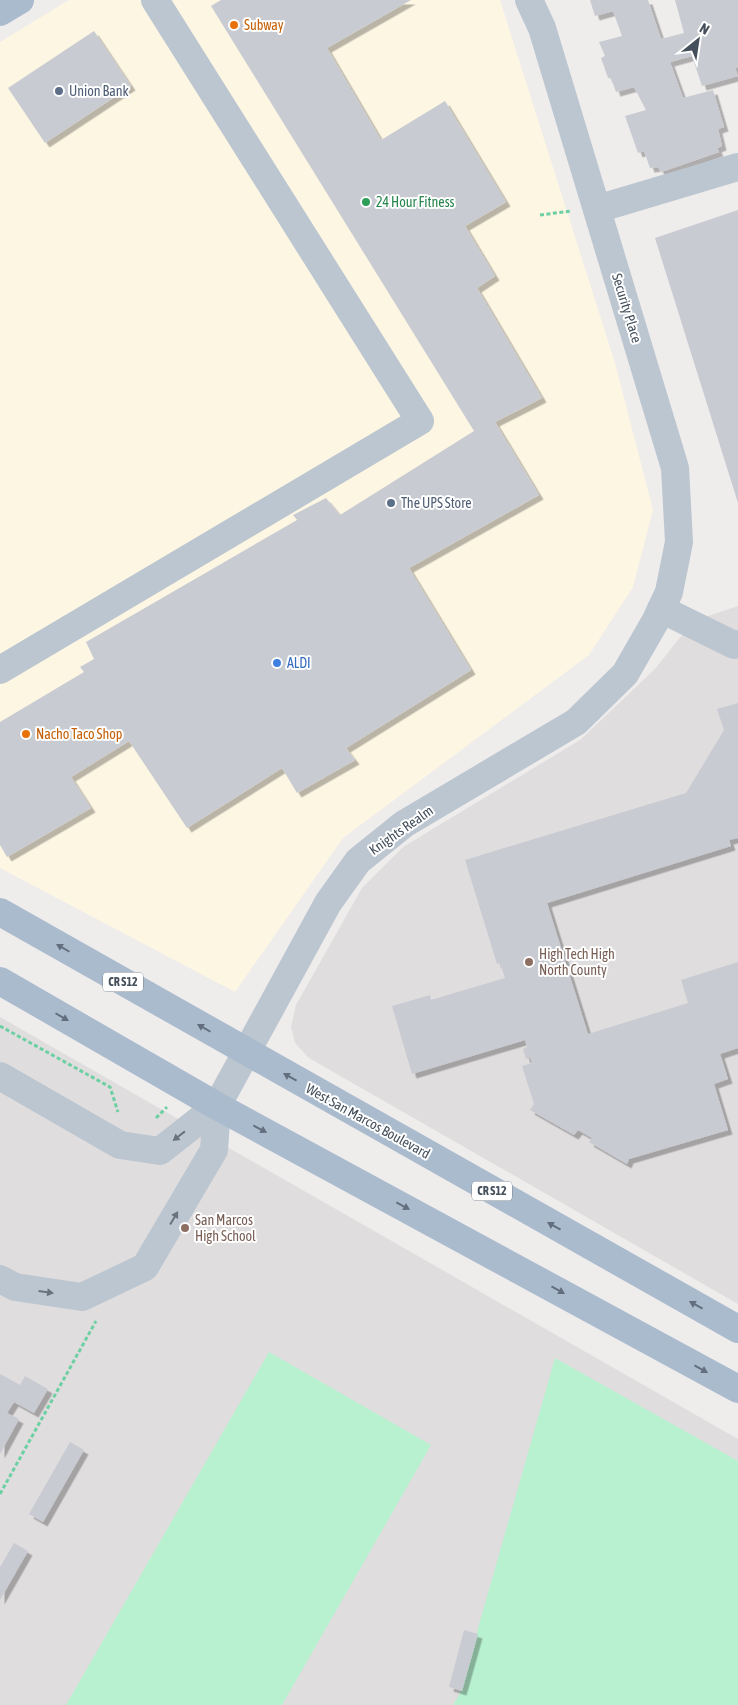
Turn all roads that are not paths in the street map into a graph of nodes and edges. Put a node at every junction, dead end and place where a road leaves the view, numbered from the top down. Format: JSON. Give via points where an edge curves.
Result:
{"nodes":[{"id":1,"x":20,"y":0,"type":"edge"},
{"id":2,"x":155,"y":0,"type":"edge"},
{"id":3,"x":529,"y":0,"type":"edge"},
{"id":4,"x":0,"y":12,"type":"edge"},
{"id":5,"x":738,"y":167,"type":"edge"},
{"id":6,"x":597,"y":208,"type":"junction"},
{"id":7,"x":658,"y":615,"type":"junction"},
{"id":8,"x":738,"y":644,"type":"edge"},
{"id":9,"x":0,"y":670,"type":"edge"},
{"id":10,"x":0,"y":912,"type":"edge"},
{"id":11,"x":0,"y":981,"type":"edge"},
{"id":12,"x":247,"y":1053,"type":"junction"},
{"id":13,"x":7,"y":1088,"type":"edge"},
{"id":14,"x":217,"y":1106,"type":"junction"},
{"id":15,"x":0,"y":1279,"type":"edge"},
{"id":16,"x":738,"y":1329,"type":"edge"},
{"id":17,"x":738,"y":1389,"type":"edge"}],
"edges":[{"from":1,"to":4,"type":"main road"},
{"from":2,"to":9,"type":"street","via":[[420,421]]},
{"from":3,"to":6,"type":"street","name":"Security Place","via":[[542,28]]},
{"from":5,"to":6,"type":"street"},
{"from":6,"to":7,"type":"street","name":"Security Place","via":[[675,468],[679,542],[669,592]]},
{"from":7,"to":8,"type":"street"},
{"from":7,"to":12,"type":"street","name":"Knights Realm","via":[[624,674],[576,722],[404,824],[358,861],[328,903]]},
{"from":12,"to":10,"type":"main road","name":"West San Marcos Boulevard","number":"CR S12","one_way":true},
{"from":11,"to":14,"type":"main road","one_way":true},
{"from":12,"to":14,"type":"street","name":"Knights Realm"},
{"from":16,"to":12,"type":"main road","name":"West San Marcos Boulevard","number":"CR S12","one_way":true},
{"from":14,"to":13,"type":"street","one_way":true,"via":[[160,1151],[120,1145]]},
{"from":15,"to":14,"type":"street","one_way":true,"via":[[15,1287],[82,1297],[145,1267],[214,1150]]},
{"from":14,"to":17,"type":"main road","one_way":true}]}
